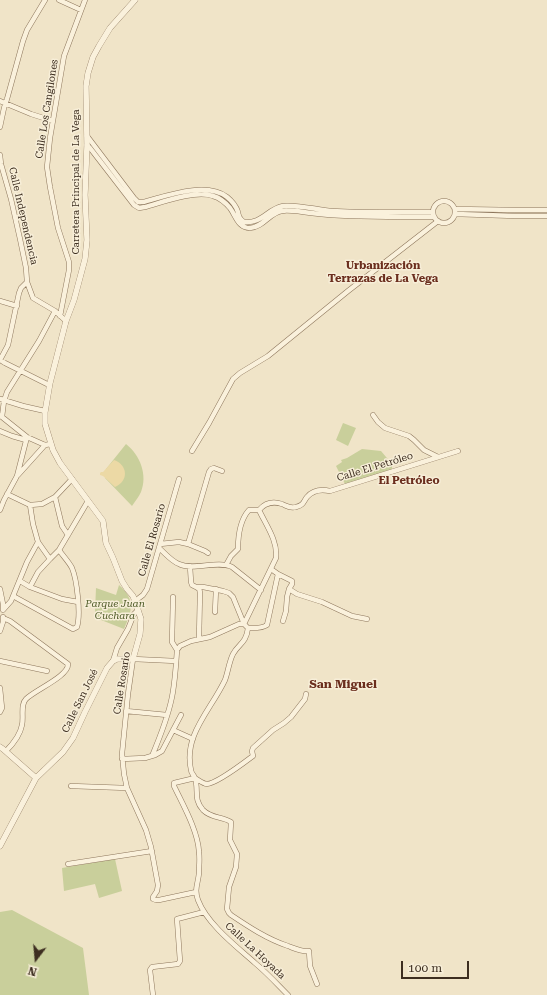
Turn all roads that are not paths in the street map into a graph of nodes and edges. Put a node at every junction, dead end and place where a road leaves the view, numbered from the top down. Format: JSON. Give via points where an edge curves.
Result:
{"nodes":[{"id":1,"x":45,"y":0,"type":"edge"},
{"id":2,"x":59,"y":0,"type":"edge"},
{"id":3,"x":85,"y":0,"type":"edge"},
{"id":4,"x":135,"y":0,"type":"edge"},
{"id":5,"x":81,"y":10,"type":"junction"},
{"id":6,"x":0,"y":101,"type":"edge"},
{"id":7,"x":6,"y":103,"type":"junction"},
{"id":8,"x":53,"y":121,"type":"junction"},
{"id":9,"x":0,"y":127,"type":"edge"},
{"id":10,"x":87,"y":136,"type":"junction"},
{"id":11,"x":87,"y":145,"type":"junction"},
{"id":12,"x":0,"y":155,"type":"edge"},
{"id":13,"x":547,"y":210,"type":"edge"},
{"id":14,"x":455,"y":212,"type":"junction"},
{"id":15,"x":433,"y":214,"type":"junction"},
{"id":16,"x":547,"y":216,"type":"edge"},
{"id":17,"x":438,"y":221,"type":"junction"},
{"id":18,"x":26,"y":282,"type":"junction"},
{"id":19,"x":0,"y":301,"type":"edge"},
{"id":20,"x":17,"y":306,"type":"junction"},
{"id":21,"x":54,"y":311,"type":"junction"},
{"id":22,"x":60,"y":316,"type":"junction"},
{"id":23,"x":66,"y":321,"type":"junction"},
{"id":24,"x":0,"y":360,"type":"edge"},
{"id":25,"x":20,"y":371,"type":"junction"},
{"id":26,"x":50,"y":385,"type":"junction"},
{"id":27,"x":2,"y":400,"type":"edge"},
{"id":28,"x":45,"y":411,"type":"junction"},
{"id":29,"x":373,"y":415,"type":"dead end"},
{"id":30,"x":1,"y":416,"type":"edge"},
{"id":31,"x":0,"y":430,"type":"edge"},
{"id":32,"x":26,"y":439,"type":"junction"},
{"id":33,"x":48,"y":445,"type":"junction"},
{"id":34,"x":192,"y":451,"type":"dead end"},
{"id":35,"x":458,"y":451,"type":"dead end"},
{"id":36,"x":438,"y":457,"type":"junction"},
{"id":37,"x":222,"y":471,"type":"dead end"},
{"id":38,"x":17,"y":476,"type":"junction"},
{"id":39,"x":72,"y":479,"type":"junction"},
{"id":40,"x":179,"y":479,"type":"dead end"},
{"id":41,"x":7,"y":494,"type":"junction"},
{"id":42,"x":54,"y":497,"type":"junction"},
{"id":43,"x":88,"y":501,"type":"junction"},
{"id":44,"x":30,"y":505,"type":"junction"},
{"id":45,"x":0,"y":510,"type":"edge"},
{"id":46,"x":259,"y":510,"type":"junction"},
{"id":47,"x":68,"y":535,"type":"junction"},
{"id":48,"x":38,"y":542,"type":"junction"},
{"id":49,"x":188,"y":544,"type":"junction"},
{"id":50,"x":160,"y":546,"type":"junction"},
{"id":51,"x":59,"y":550,"type":"junction"},
{"id":52,"x":208,"y":553,"type":"dead end"},
{"id":53,"x":50,"y":559,"type":"junction"},
{"id":54,"x":226,"y":565,"type":"junction"},
{"id":55,"x":190,"y":566,"type":"junction"},
{"id":56,"x":271,"y":569,"type":"junction"},
{"id":57,"x":278,"y":574,"type":"junction"},
{"id":58,"x":20,"y":581,"type":"junction"},
{"id":59,"x":30,"y":587,"type":"junction"},
{"id":60,"x":196,"y":587,"type":"junction"},
{"id":61,"x":0,"y":589,"type":"edge"},
{"id":62,"x":216,"y":589,"type":"junction"},
{"id":63,"x":261,"y":590,"type":"junction"},
{"id":64,"x":289,"y":590,"type":"junction"},
{"id":65,"x":13,"y":596,"type":"junction"},
{"id":66,"x":173,"y":597,"type":"dead end"},
{"id":67,"x":135,"y":601,"type":"junction"},
{"id":68,"x":78,"y":602,"type":"junction"},
{"id":69,"x":3,"y":610,"type":"junction"},
{"id":70,"x":138,"y":610,"type":"junction"},
{"id":71,"x":216,"y":612,"type":"dead end"},
{"id":72,"x":3,"y":618,"type":"junction"},
{"id":73,"x":367,"y":619,"type":"dead end"},
{"id":74,"x":283,"y":621,"type":"dead end"},
{"id":75,"x":246,"y":626,"type":"junction"},
{"id":76,"x":0,"y":631,"type":"edge"},
{"id":77,"x":199,"y":639,"type":"junction"},
{"id":78,"x":177,"y":650,"type":"junction"},
{"id":79,"x":133,"y":659,"type":"junction"},
{"id":80,"x":0,"y":661,"type":"edge"},
{"id":81,"x":113,"y":661,"type":"junction"},
{"id":82,"x":176,"y":661,"type":"junction"},
{"id":83,"x":46,"y":671,"type":"dead end"},
{"id":84,"x":0,"y":688,"type":"edge"},
{"id":85,"x":306,"y":694,"type":"dead end"},
{"id":86,"x":1,"y":695,"type":"edge"},
{"id":87,"x":126,"y":711,"type":"junction"},
{"id":88,"x":0,"y":712,"type":"edge"},
{"id":89,"x":167,"y":715,"type":"junction"},
{"id":90,"x":181,"y":715,"type":"dead end"},
{"id":91,"x":173,"y":730,"type":"junction"},
{"id":92,"x":193,"y":739,"type":"junction"},
{"id":93,"x":0,"y":748,"type":"edge"},
{"id":94,"x":6,"y":751,"type":"junction"},
{"id":95,"x":152,"y":756,"type":"junction"},
{"id":96,"x":122,"y":759,"type":"junction"},
{"id":97,"x":36,"y":778,"type":"junction"},
{"id":98,"x":195,"y":778,"type":"junction"},
{"id":99,"x":71,"y":786,"type":"dead end"},
{"id":100,"x":127,"y":788,"type":"junction"},
{"id":101,"x":0,"y":846,"type":"edge"},
{"id":102,"x":152,"y":851,"type":"junction"},
{"id":103,"x":68,"y":864,"type":"dead end"},
{"id":104,"x":196,"y":892,"type":"junction"},
{"id":105,"x":204,"y":912,"type":"junction"},
{"id":106,"x":317,"y":984,"type":"dead end"},
{"id":107,"x":153,"y":995,"type":"edge"},
{"id":108,"x":288,"y":995,"type":"edge"}],
"edges":[{"from":1,"to":7,"type":"street","via":[[27,30]]},
{"from":2,"to":5,"type":"street"},
{"from":3,"to":5,"type":"street","name":"Calle Los Cangilones"},
{"from":4,"to":10,"type":"street","name":"Carretera Principal de La Vega","via":[[110,28],[93,57],[86,86]]},
{"from":5,"to":8,"type":"street","name":"Calle Los Cangilones","via":[[64,56]]},
{"from":6,"to":7,"type":"street"},
{"from":7,"to":8,"type":"street"},
{"from":7,"to":9,"type":"street"},
{"from":8,"to":22,"type":"street","name":"Calle Los Cangilones","via":[[47,167],[58,228],[69,262]]},
{"from":10,"to":11,"type":"street","name":"Carretera Principal de La Vega"},
{"from":10,"to":15,"type":"street","via":[[138,202],[193,190],[213,190],[228,197],[234,204],[239,218],[250,223],[283,206]]},
{"from":11,"to":15,"type":"street","via":[[139,208],[191,195],[211,195],[226,203],[238,222],[249,228],[258,226],[282,211],[362,217]]},
{"from":11,"to":23,"type":"street","name":"Carretera Principal de La Vega","via":[[85,258]]},
{"from":12,"to":18,"type":"street","name":"Calle Independencia","via":[[26,268]]},
{"from":13,"to":14,"type":"street"},
{"from":14,"to":15,"type":"street","via":[[448,202],[441,202],[435,206]]},
{"from":14,"to":16,"type":"street"},
{"from":14,"to":17,"type":"street","via":[[454,218],[448,222]]},
{"from":15,"to":17,"type":"street"},
{"from":17,"to":34,"type":"street","via":[[268,356],[233,378]]},
{"from":18,"to":20,"type":"street","name":"Calle Independencia","via":[[19,293]]},
{"from":18,"to":21,"type":"street","name":"Calle Independencia","via":[[32,298]]},
{"from":19,"to":20,"type":"street"},
{"from":20,"to":24,"type":"street","name":"Calle Independencia","via":[[8,345]]},
{"from":21,"to":22,"type":"street","name":"Calle Independencia"},
{"from":21,"to":25,"type":"street"},
{"from":22,"to":23,"type":"street","name":"Calle Independencia"},
{"from":23,"to":26,"type":"street","name":"Carretera Principal de La Vega"},
{"from":24,"to":25,"type":"street"},
{"from":25,"to":26,"type":"street"},
{"from":25,"to":27,"type":"street"},
{"from":26,"to":28,"type":"street","name":"Carretera Principal de La Vega"},
{"from":27,"to":28,"type":"street"},
{"from":27,"to":30,"type":"street"},
{"from":28,"to":33,"type":"street","name":"Carretera Principal de La Vega"},
{"from":29,"to":36,"type":"street","via":[[385,428],[409,436],[424,450]]},
{"from":30,"to":32,"type":"street"},
{"from":31,"to":32,"type":"street"},
{"from":32,"to":33,"type":"street"},
{"from":32,"to":38,"type":"street"},
{"from":33,"to":38,"type":"street"},
{"from":33,"to":39,"type":"street","name":"Calle Rosario"},
{"from":35,"to":36,"type":"street","name":"Calle El Petróleo"},
{"from":36,"to":46,"type":"street","name":"Calle El Petróleo","via":[[330,491],[323,489],[313,492],[304,504],[296,508],[272,503]]},
{"from":37,"to":49,"type":"street","via":[[210,469]]},
{"from":38,"to":41,"type":"street"},
{"from":39,"to":42,"type":"street"},
{"from":39,"to":43,"type":"street","name":"Calle Rosario"},
{"from":40,"to":50,"type":"street","name":"Calle El Rosario"},
{"from":41,"to":44,"type":"street"},
{"from":41,"to":45,"type":"street"},
{"from":42,"to":44,"type":"street","via":[[42,504]]},
{"from":42,"to":47,"type":"street","via":[[62,526]]},
{"from":43,"to":47,"type":"street"},
{"from":43,"to":67,"type":"street","name":"Calle Rosario","via":[[103,522],[106,543],[122,581]]},
{"from":44,"to":48,"type":"street","via":[[32,524]]},
{"from":46,"to":54,"type":"street","via":[[249,510],[246,513],[240,528],[238,549]]},
{"from":46,"to":56,"type":"street","via":[[277,551]]},
{"from":47,"to":51,"type":"street"},
{"from":48,"to":53,"type":"street"},
{"from":48,"to":58,"type":"street"},
{"from":49,"to":50,"type":"street","via":[[179,542]]},
{"from":49,"to":52,"type":"street"},
{"from":50,"to":55,"type":"street","via":[[178,564]]},
{"from":50,"to":67,"type":"street","name":"Calle El Rosario","via":[[147,589]]},
{"from":51,"to":53,"type":"street"},
{"from":51,"to":68,"type":"street","via":[[72,568]]},
{"from":53,"to":59,"type":"street","via":[[38,572]]},
{"from":54,"to":55,"type":"street"},
{"from":54,"to":63,"type":"street"},
{"from":55,"to":60,"type":"street","via":[[190,582]]},
{"from":56,"to":57,"type":"street"},
{"from":56,"to":63,"type":"street"},
{"from":57,"to":64,"type":"street","via":[[292,581]]},
{"from":57,"to":75,"type":"street","via":[[267,625],[260,628]]},
{"from":58,"to":59,"type":"street"},
{"from":58,"to":65,"type":"street"},
{"from":59,"to":68,"type":"street"},
{"from":60,"to":62,"type":"street"},
{"from":60,"to":77,"type":"street","via":[[200,592]]},
{"from":61,"to":69,"type":"street"},
{"from":62,"to":71,"type":"street"},
{"from":62,"to":75,"type":"street","via":[[233,597]]},
{"from":63,"to":75,"type":"street"},
{"from":64,"to":73,"type":"street","via":[[352,616]]},
{"from":64,"to":74,"type":"street"},
{"from":65,"to":68,"type":"street","via":[[73,629],[79,621]]},
{"from":65,"to":69,"type":"street"},
{"from":66,"to":78,"type":"street","via":[[172,642]]},
{"from":67,"to":70,"type":"street","name":"Calle Rosario"},
{"from":69,"to":72,"type":"street"},
{"from":70,"to":79,"type":"street","name":"Calle Rosario","via":[[141,618],[140,634]]},
{"from":70,"to":81,"type":"street"},
{"from":72,"to":76,"type":"street"},
{"from":72,"to":94,"type":"street","via":[[68,664],[66,671],[23,702],[22,726],[16,740]]},
{"from":75,"to":77,"type":"street","via":[[239,624]]},
{"from":75,"to":92,"type":"street","via":[[247,636],[232,656],[225,679],[198,725]]},
{"from":77,"to":78,"type":"street","via":[[180,646]]},
{"from":78,"to":82,"type":"street"},
{"from":79,"to":81,"type":"street"},
{"from":79,"to":82,"type":"street"},
{"from":79,"to":87,"type":"street","name":"Calle Rosario"},
{"from":80,"to":83,"type":"street"},
{"from":81,"to":97,"type":"street","name":"Calle San José","via":[[107,668],[73,738],[63,752]]},
{"from":82,"to":89,"type":"street"},
{"from":84,"to":86,"type":"street"},
{"from":85,"to":98,"type":"street","via":[[291,717],[253,748],[253,756],[214,782],[207,784]]},
{"from":86,"to":88,"type":"street"},
{"from":87,"to":89,"type":"street"},
{"from":87,"to":96,"type":"street","name":"Calle Rosario"},
{"from":89,"to":95,"type":"street"},
{"from":90,"to":91,"type":"street"},
{"from":91,"to":92,"type":"street"},
{"from":91,"to":95,"type":"street","via":[[162,751]]},
{"from":92,"to":98,"type":"street","via":[[190,757],[191,771]]},
{"from":93,"to":94,"type":"street"},
{"from":94,"to":97,"type":"street"},
{"from":95,"to":96,"type":"street"},
{"from":96,"to":100,"type":"street","name":"Calle Rosario"},
{"from":97,"to":101,"type":"street","name":"Calle San José"},
{"from":98,"to":104,"type":"street","via":[[174,783],[174,786],[198,842],[199,873]]},
{"from":98,"to":106,"type":"street","via":[[199,805],[211,816],[231,822],[230,840],[237,854],[236,867],[229,887],[229,913],[264,936],[303,952],[309,951],[310,966]]},
{"from":99,"to":100,"type":"street"},
{"from":100,"to":102,"type":"street","name":"Calle Rosario","via":[[146,830]]},
{"from":102,"to":103,"type":"street"},
{"from":102,"to":104,"type":"street","name":"Calle Rosario","via":[[158,885],[153,899]]},
{"from":104,"to":105,"type":"street","name":"Calle La Hoyada"},
{"from":105,"to":107,"type":"street","via":[[177,919],[180,961],[178,964],[151,968]]},
{"from":105,"to":108,"type":"street","name":"Calle La Hoyada","via":[[221,933]]}]}
